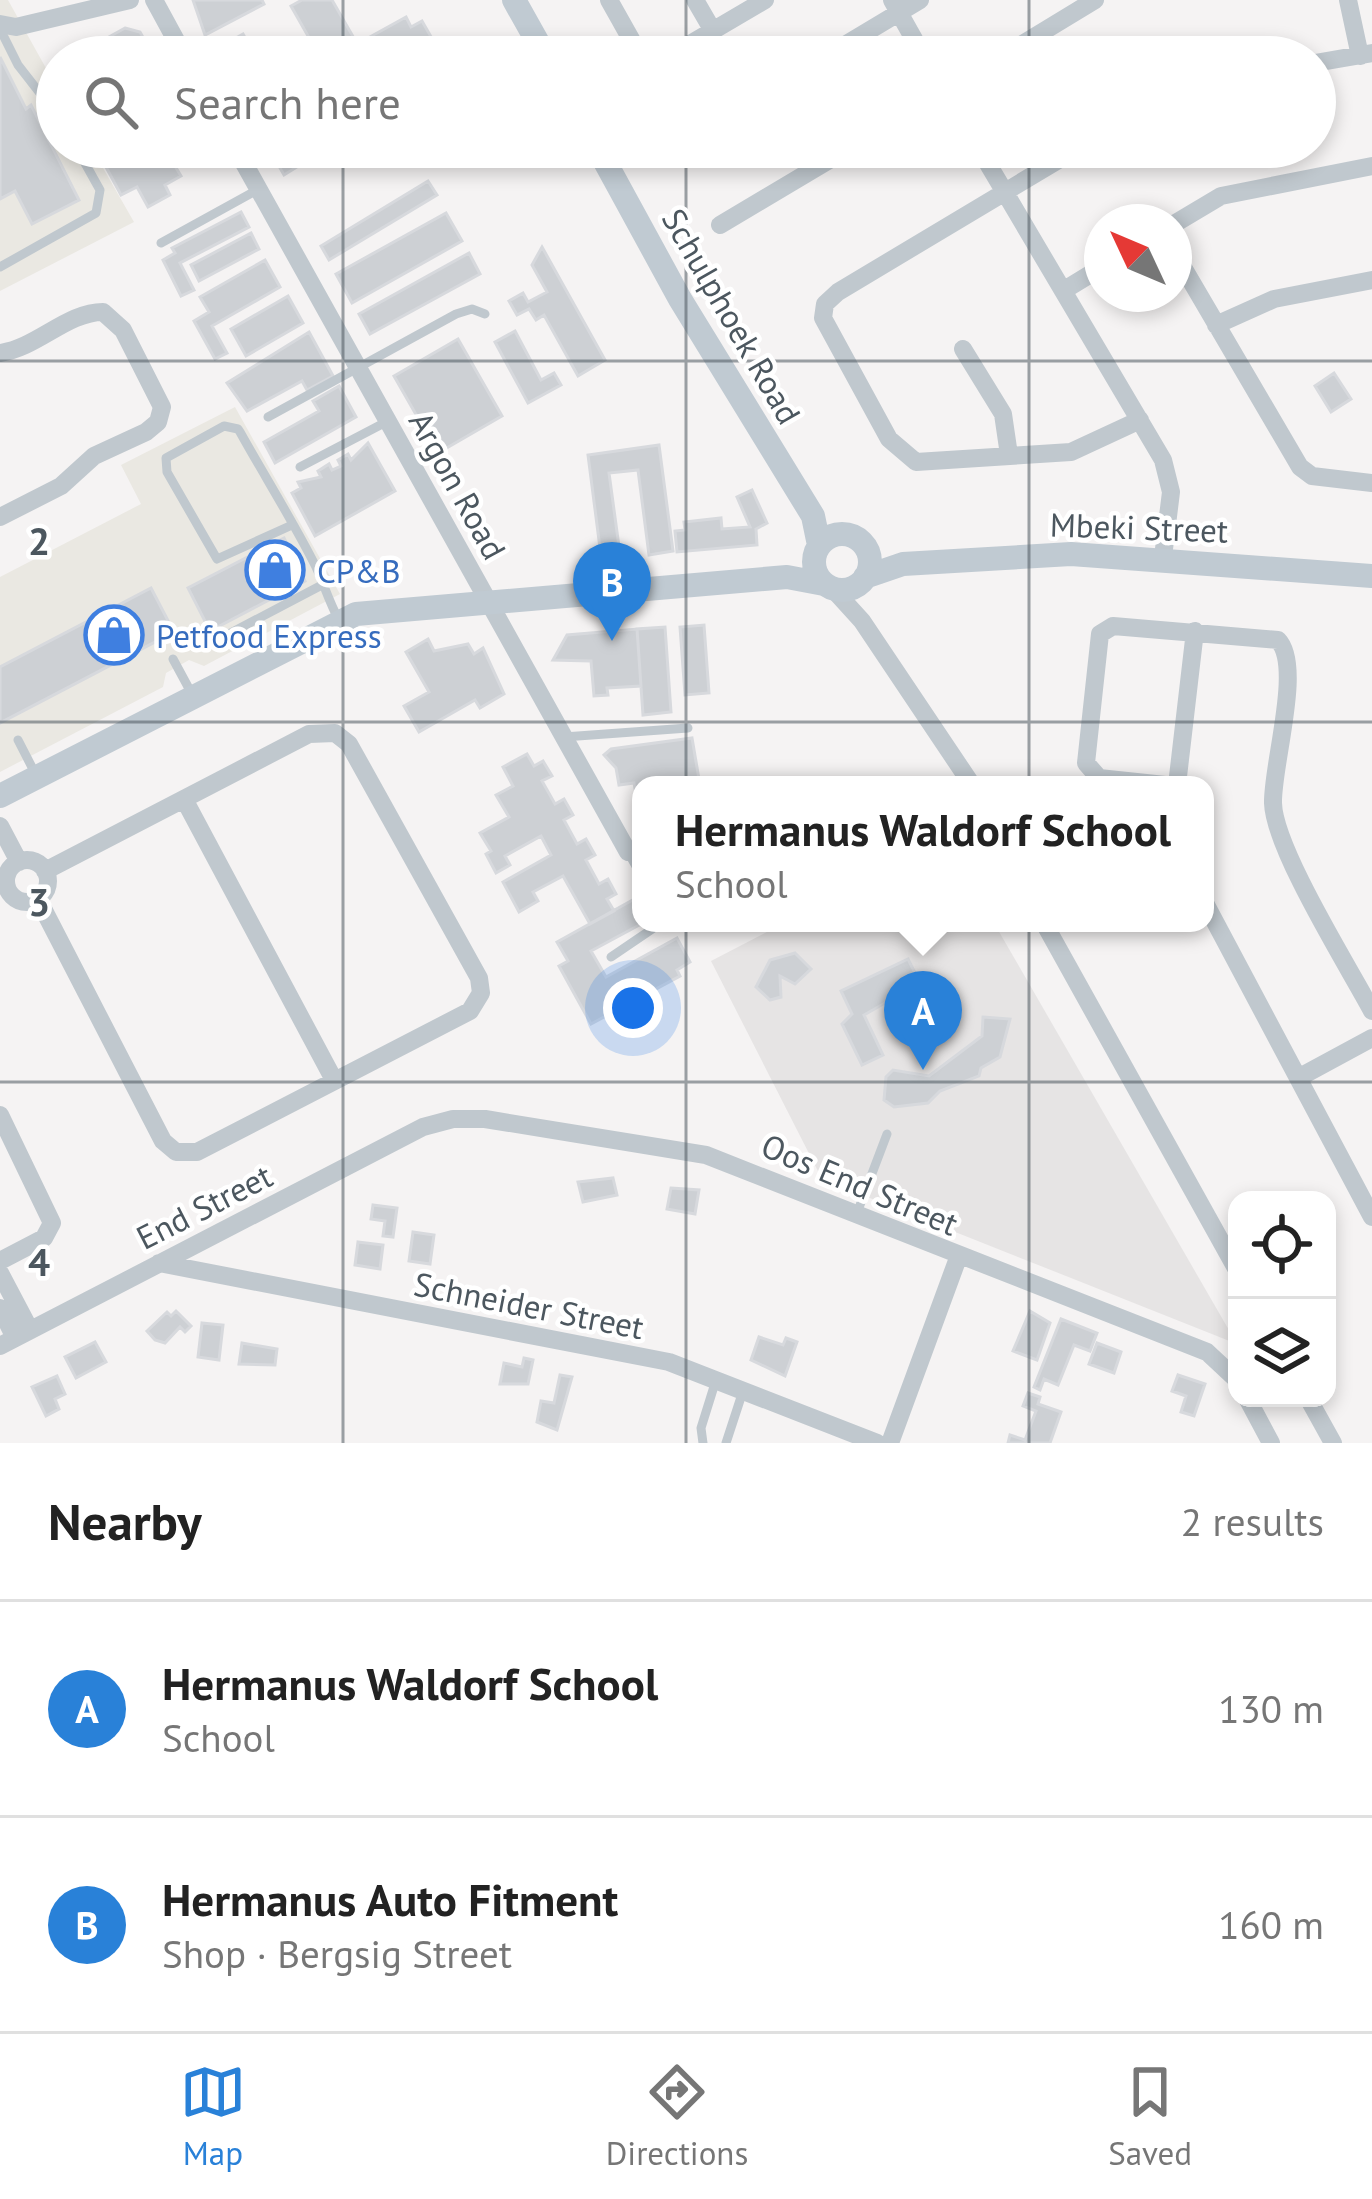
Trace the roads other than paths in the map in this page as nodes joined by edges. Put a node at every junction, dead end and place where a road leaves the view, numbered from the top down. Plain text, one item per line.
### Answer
1 (130, 0) edge
2 (154, 0) edge
3 (514, 0) edge
4 (609, 0) edge
5 (695, 0) edge
6 (765, 0) edge
7 (920, 0) edge
8 (1095, 0) edge
9 (1348, 0) edge
10 (896, 6) edge
11 (0, 27) edge
12 (713, 31) junction
13 (174, 36) edge
14 (534, 36) edge
15 (629, 36) edge
16 (704, 36) edge
17 (854, 36) edge
18 (912, 36) edge
19 (1036, 36) edge
20 (1366, 54) edge
21 (1336, 59) edge
22 (36, 89) edge
23 (1372, 166) edge
24 (88, 168) edge
25 (248, 168) edge
26 (608, 168) edge
27 (816, 168) edge
28 (992, 168) edge
29 (1045, 168) edge
30 (259, 189) junction
31 (1007, 191) junction
32 (1192, 213) edge
33 (720, 225) dead end
34 (161, 243) dead end
35 (0, 267) edge
36 (1084, 278) edge
37 (1372, 280) edge
38 (1192, 284) edge
39 (1066, 289) junction
40 (485, 314) dead end
41 (1216, 325) junction
42 (963, 349) dead end
43 (0, 353) edge
44 (359, 369) junction
45 (268, 417) dead end
46 (1139, 420) junction
47 (388, 421) junction
48 (1009, 455) junction
49 (300, 467) dead end
50 (1372, 483) edge
51 (0, 517) edge
52 (292, 525) junction
53 (824, 544) junction
54 (866, 548) junction
55 (1163, 557) junction
56 (902, 564) junction
57 (1372, 576) edge
58 (787, 577) junction
59 (863, 580) junction
60 (320, 586) junction
61 (828, 586) junction
62 (488, 602) junction
63 (339, 620) junction
64 (862, 621) junction
65 (1196, 632) junction
66 (225, 636) dead end
67 (173, 659) dead end
68 (193, 696) junction
69 (688, 728) dead end
70 (564, 737) junction
71 (18, 740) dead end
72 (966, 776) edge
73 (1097, 776) edge
74 (1179, 776) edge
75 (37, 777) junction
76 (0, 796) edge
77 (184, 799) junction
78 (2, 831) edge
79 (628, 852) joint
80 (632, 859) edge
81 (19, 862) junction
82 (45, 871) junction
83 (38, 899) junction
84 (1214, 920) edge
85 (648, 932) edge
86 (1049, 932) edge
87 (610, 957) dead end
88 (1372, 1011) edge
89 (1372, 1038) edge
90 (1298, 1078) junction
91 (334, 1080) junction
92 (0, 1115) edge
93 (437, 1122) joint
94 (887, 1134) dead end
95 (5, 1137) edge
96 (856, 1215) junction
97 (1372, 1217) edge
98 (1228, 1254) edge
99 (958, 1258) junction
100 (0, 1261) edge
101 (159, 1263) junction
102 (0, 1273) edge
103 (0, 1308) edge
104 (15, 1338) edge
105 (1228, 1372) edge
106 (716, 1380) junction
107 (743, 1391) junction
108 (1252, 1407) edge
109 (1313, 1407) edge
110 (703, 1443) edge
111 (725, 1443) edge
112 (877, 1443) edge
113 (890, 1443) edge
114 (1271, 1443) edge
115 (1334, 1443) edge

1 - 11 street
2 - 13 street
3 - 14 street
4 - 15 street
5 - 12 street
6 - 12 street
7 - 10 street
8 - 19 street
9 - 20 street
10 - 17 street
10 - 18 street
11 - 22 lane
12 - 16 street
20 - 21 street
23 - 32 street
24 - 35 lane
25 - 30 street, Argon Road
26 - 53 street, Schulphoek Road
27 - 33 street
28 - 31 street
29 - 31 street
30 - 34 lane
30 - 44 street, Argon Road
31 - 39 street
31 - 48 street
36 - 39 street
37 - 41 street
38 - 41 street
39 - 46 street
40 - 44 lane
41 - 50 street
42 - 48 street
43 - 51 street
44 - 45 lane
44 - 47 street, Argon Road
46 - 48 street
46 - 55 street
47 - 49 lane
47 - 62 street, Argon Road
52 - 52 lane
52 - 60 lane
53 - 54 street
53 - 58 street
53 - 61 street
54 - 56 street, Mbeki Street
54 - 59 street
55 - 56 street, Mbeki Street
55 - 57 street, Mbeki Street
56 - 59 street, Mbeki Street
58 - 61 street
58 - 62 street
59 - 61 street
59 - 64 street
60 - 63 lane
60 - 66 lane
61 - 64 street
62 - 63 street
62 - 70 street, Argon Road
63 - 68 street
64 - 72 street
65 - 73 street
65 - 74 street
65 - 88 street
67 - 68 lane
68 - 75 street
69 - 70 lane
70 - 79 street, Argon Road
71 - 75 lane
75 - 76 street
77 - 82 street
77 - 91 street
77 - 91 street
78 - 81 street
79 - 80 lane
81 - 82 street
81 - 83 street
82 - 83 street
83 - 91 street
84 - 90 street
85 - 87 lane
86 - 98 street
89 - 90 street
90 - 97 street
92 - 95 street
93 - 96 street, Oos End Street
93 - 101 street, End Street
94 - 96 lane
95 - 100 street
96 - 99 street, Oos End Street
99 - 105 street, Oos End Street
99 - 113 street
101 - 104 street, End Street
101 - 106 street, Schneider Street
102 - 104 street
103 - 104 street
106 - 107 street, Schneider Street
106 - 110 lane
107 - 111 lane
107 - 112 street, Schneider Street
108 - 114 street
109 - 115 street

